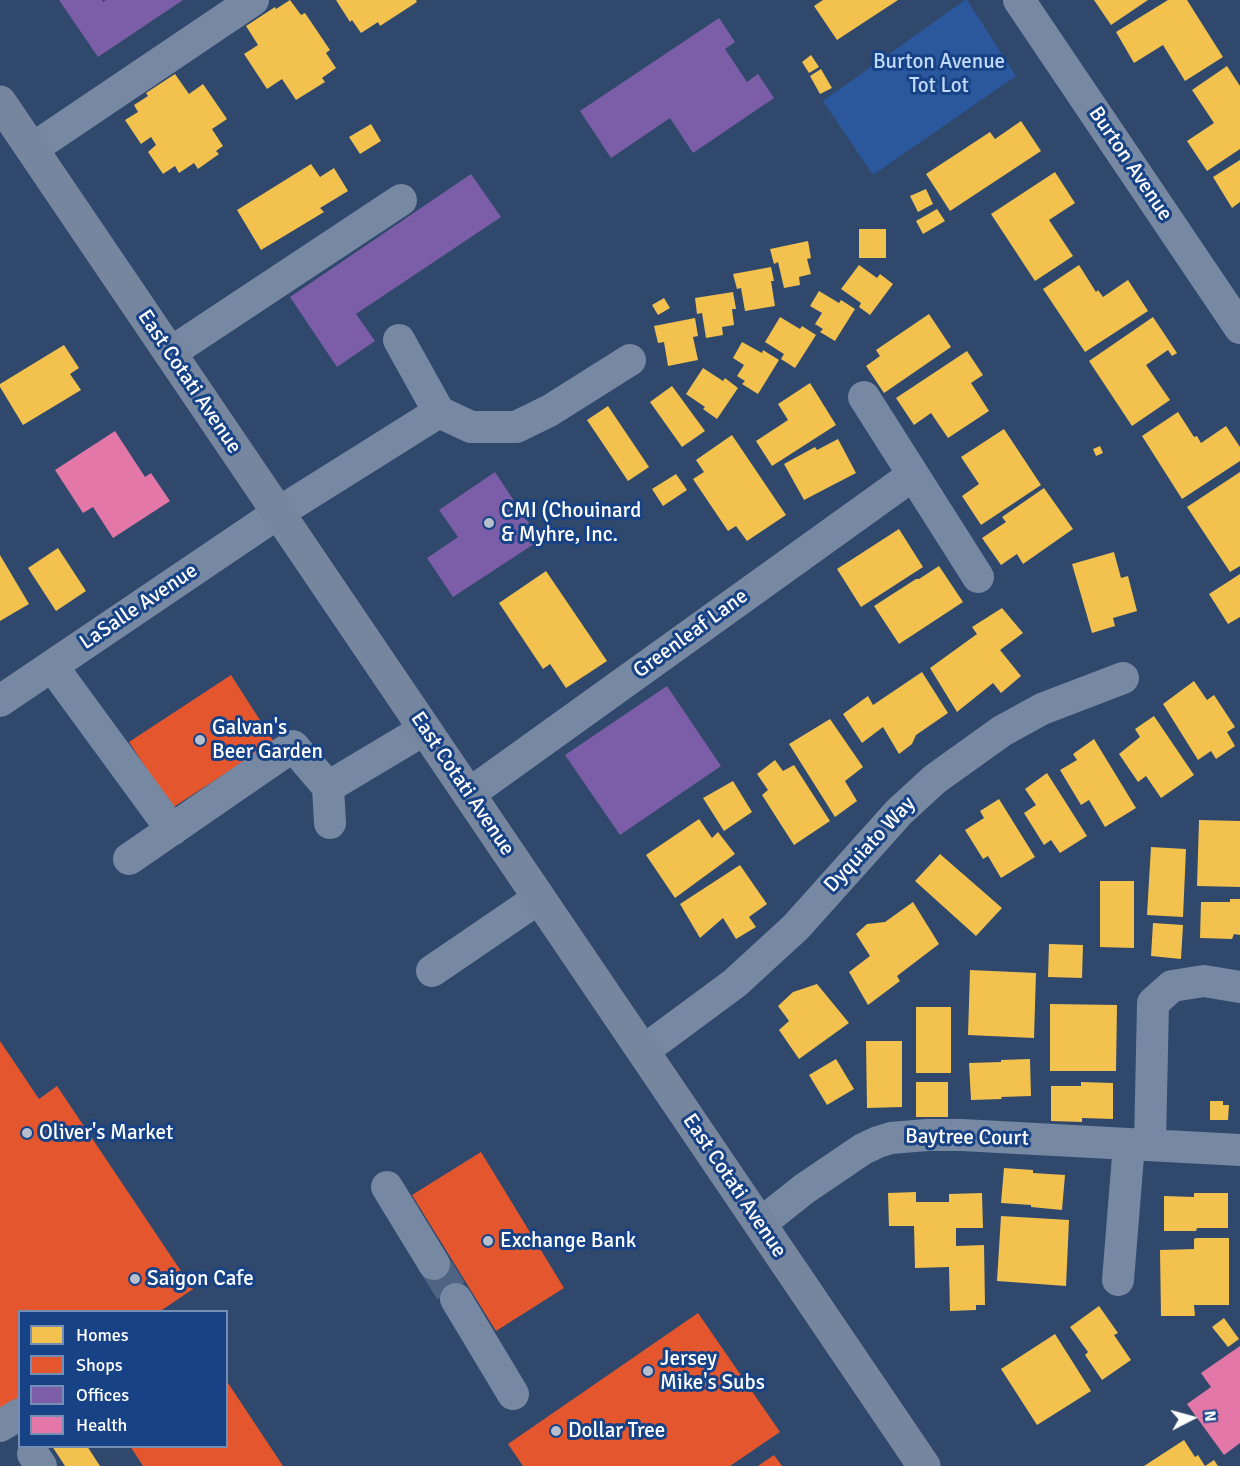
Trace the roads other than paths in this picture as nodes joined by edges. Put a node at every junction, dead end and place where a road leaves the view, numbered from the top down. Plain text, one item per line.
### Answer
1 (253, 0) edge
2 (1019, 0) edge
3 (0, 102) edge
4 (32, 149) junction
5 (401, 200) dead end
6 (1240, 328) edge
7 (399, 340) dead end
8 (170, 353) junction
9 (630, 360) dead end
10 (864, 397) dead end
11 (439, 412) junction
12 (914, 475) junction
13 (278, 513) junction
14 (978, 577) dead end
15 (52, 666) junction
16 (1123, 678) dead end
17 (0, 702) edge
18 (425, 729) junction
19 (328, 787) junction
20 (469, 794) junction
21 (330, 823) dead end
22 (172, 830) junction
23 (129, 859) dead end
24 (539, 898) junction
25 (432, 971) dead end
26 (1240, 987) edge
27 (643, 1051) junction
28 (1140, 1144) junction
29 (1240, 1150) edge
30 (387, 1187) dead end
31 (760, 1224) junction
32 (434, 1264) tunnel mouth
33 (1118, 1280) dead end
34 (456, 1299) tunnel mouth
35 (513, 1394) dead end
36 (18, 1415) edge
37 (0, 1426) edge
38 (919, 1464) edge

1 - 4 street
2 - 6 street, Burton Avenue
3 - 4 main road, East Cotati Avenue
4 - 8 main road, East Cotati Avenue
5 - 8 street
7 - 11 street
8 - 13 main road, East Cotati Avenue
9 - 11 street
10 - 12 street
11 - 13 street, LaSalle Avenue
12 - 14 street
12 - 20 street, Greenleaf Lane
13 - 15 street, LaSalle Avenue
13 - 18 main road, East Cotati Avenue
15 - 17 street, LaSalle Avenue
15 - 22 street
16 - 27 street, Dyquiato Way
18 - 19 street
18 - 20 main road, East Cotati Avenue
19 - 21 street
19 - 22 street
20 - 24 main road, East Cotati Avenue
22 - 23 street
24 - 25 street
24 - 27 main road, East Cotati Avenue
26 - 28 street
27 - 31 main road, East Cotati Avenue
28 - 29 street, Baytree Court
28 - 31 street, Baytree Court
28 - 33 street
30 - 32 street
31 - 38 main road, East Cotati Avenue
34 - 35 street
36 - 37 street

